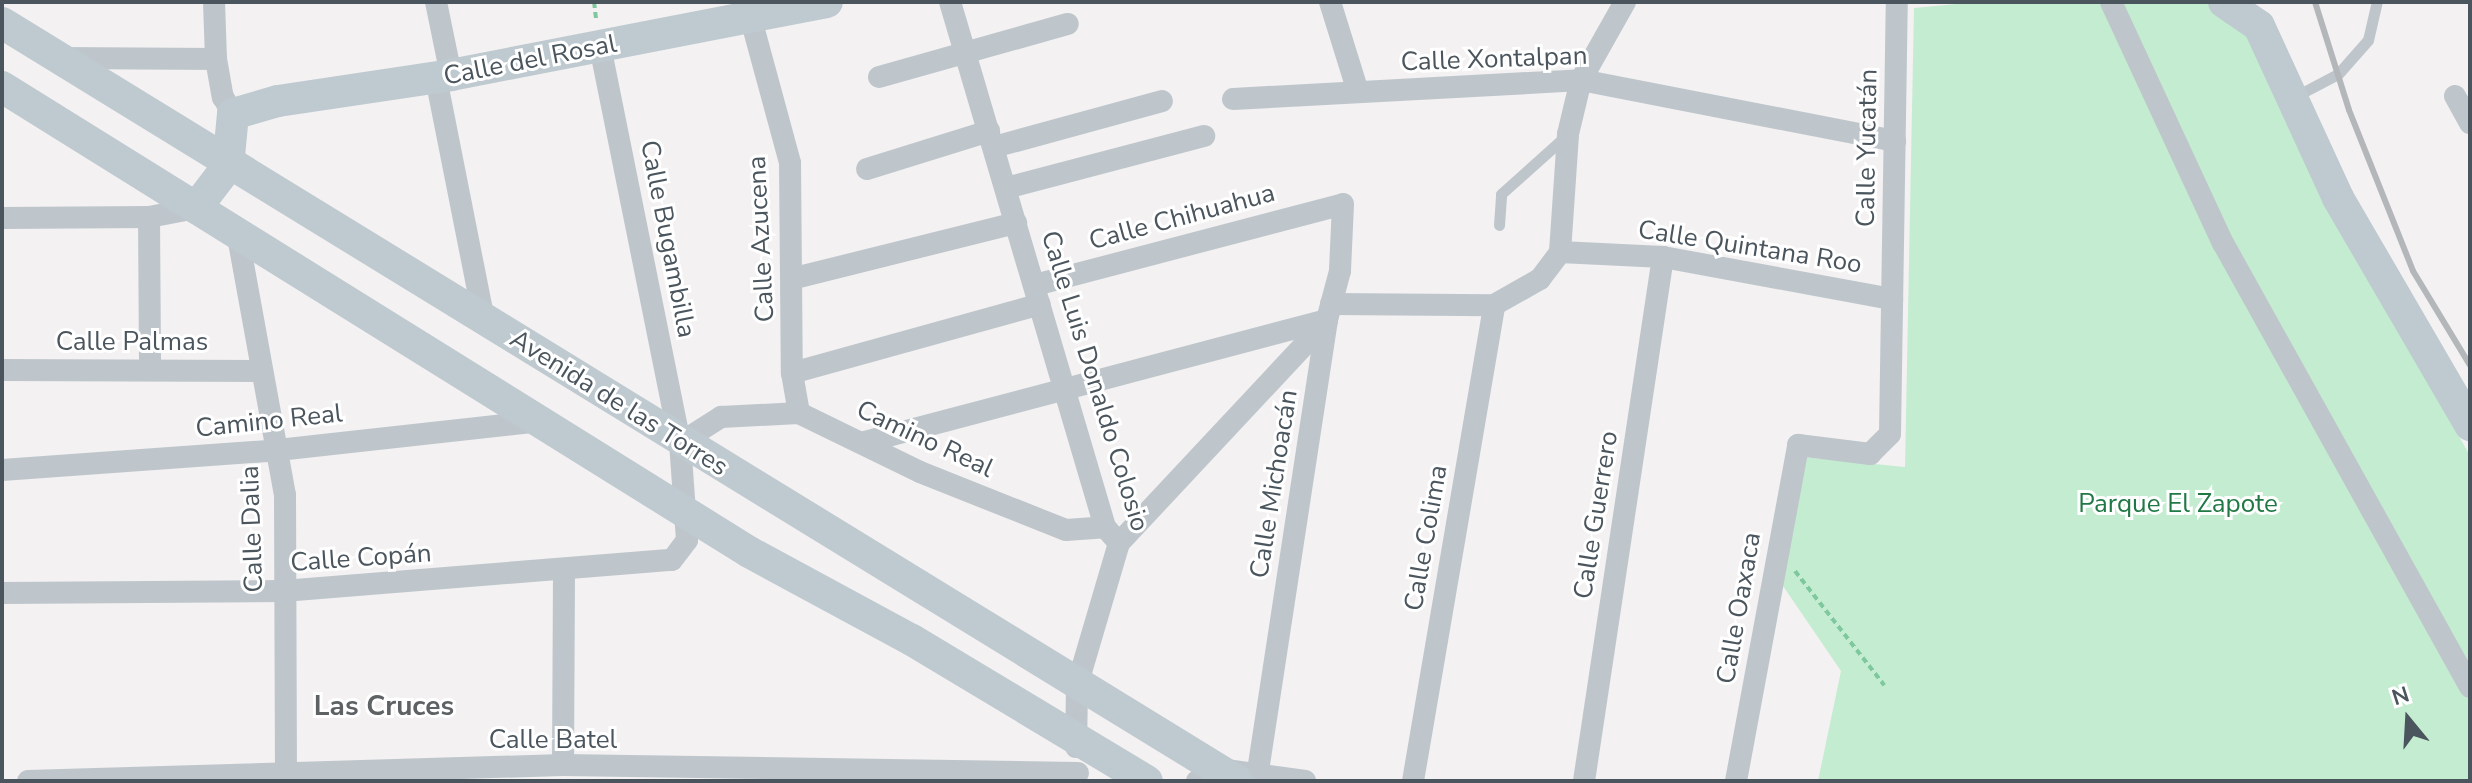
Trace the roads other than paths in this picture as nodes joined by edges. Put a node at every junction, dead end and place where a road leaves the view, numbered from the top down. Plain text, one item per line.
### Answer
1 (214, 2) edge
2 (436, 2) edge
3 (827, 2) edge
4 (950, 2) edge
5 (1330, 2) edge
6 (1625, 2) edge
7 (1897, 2) edge
8 (2111, 2) edge
9 (2224, 2) edge
10 (2377, 2) edge
11 (751, 19) junction
12 (2, 23) edge
13 (1068, 24) dead end
14 (600, 46) junction
15 (965, 50) junction
16 (61, 58) junction
17 (216, 59) junction
18 (443, 77) junction
19 (879, 77) dead end
20 (1581, 80) junction
21 (2, 87) edge
22 (1358, 92) junction
23 (2455, 96) dead end
24 (1233, 99) dead end
25 (2292, 99) junction
26 (1162, 101) dead end
27 (233, 114) junction
28 (2470, 123) edge
29 (1568, 134) junction
30 (1204, 136) dead end
31 (992, 139) junction
32 (1895, 141) junction
33 (228, 166) junction
34 (867, 169) dead end
35 (1006, 188) junction
36 (1343, 204) joint
37 (196, 208) junction
38 (149, 217) junction
39 (2, 218) edge
40 (1016, 223) junction
41 (1499, 225) dead end
42 (237, 231) junction
43 (1560, 252) junction
44 (1663, 257) junction
45 (795, 278) junction
46 (1037, 294) junction
47 (1892, 299) junction
48 (1494, 305) junction
49 (1329, 312) junction
50 (483, 316) junction
51 (2, 370) edge
52 (150, 370) junction
53 (262, 371) junction
54 (792, 373) junction
55 (1064, 392) junction
56 (799, 413) junction
57 (541, 421) junction
58 (2470, 425) edge
59 (865, 442) junction
60 (680, 443) junction
61 (1798, 445) joint
62 (278, 450) junction
63 (2, 470) edge
64 (688, 513) junction
65 (1112, 535) junction
66 (564, 572) junction
67 (283, 591) junction
68 (2, 593) edge
69 (1077, 686) junction
70 (2470, 687) edge
71 (1075, 736) junction
72 (563, 765) junction
73 (468, 775) edge
74 (1228, 776) edge
75 (1079, 777) edge
76 (286, 779) edge
77 (128, 780) edge
78 (28, 781) edge
79 (1147, 781) edge
80 (1305, 781) edge
81 (1413, 781) edge
82 (1584, 781) edge
83 (1736, 781) edge

1 - 17 street
2 - 18 street
3 - 11 street, Calle del Rosal
4 - 15 street, Calle Luis Donaldo Colosio
5 - 22 street
6 - 20 street
7 - 32 street, Calle Yucatán
8 - 70 street
9 - 25 street
10 - 25 lane
11 - 14 street, Calle del Rosal
11 - 45 street, Calle Azucena
12 - 16 street, Avenida de las Torres
13 - 15 street
14 - 18 street, Calle del Rosal
14 - 60 street, Calle Bugambilla
15 - 19 street
15 - 31 street, Calle Luis Donaldo Colosio
16 - 17 street
16 - 33 street, Avenida de las Torres
17 - 27 street
18 - 27 street, Calle del Rosal
18 - 50 street
20 - 22 street, Calle Xontalpan
20 - 29 street
20 - 32 street, Calle Xontalpan
21 - 37 street
22 - 24 street, Calle Xontalpan
23 - 28 street
25 - 58 street
26 - 31 street
27 - 33 street
29 - 41 lane
29 - 43 street
30 - 35 street
31 - 34 street
31 - 35 street, Calle Luis Donaldo Colosio
32 - 47 street, Calle Yucatán
33 - 37 street
33 - 50 street, Avenida de las Torres
35 - 40 street, Calle Luis Donaldo Colosio
36 - 46 street, Calle Chihuahua
36 - 49 street, Calle Michoacán
37 - 38 street
37 - 42 street
38 - 39 street
38 - 52 street
40 - 45 street
40 - 46 street, Calle Luis Donaldo Colosio
42 - 53 street, Calle Dalia
42 - 57 street
43 - 44 street, Calle Quintana Roo
43 - 48 street
44 - 47 street, Calle Quintana Roo
44 - 82 street, Calle Guerrero
45 - 54 street, Calle Azucena
46 - 54 street, Calle Chihuahua
46 - 55 street, Calle Luis Donaldo Colosio
47 - 61 street, Calle Yucatán
48 - 49 street
48 - 81 street, Calle Colima
49 - 55 street
49 - 65 street
49 - 74 street, Calle Michoacán
50 - 60 street, Avenida de las Torres
51 - 52 street, Calle Palmas
52 - 53 street, Calle Palmas
53 - 62 street, Calle Dalia
54 - 56 street, Calle Azucena
55 - 59 street
55 - 65 street, Calle Luis Donaldo Colosio
56 - 59 street, Camino Real
56 - 60 street, Camino Real
57 - 62 street, Camino Real
57 - 64 street
59 - 65 street, Camino Real
60 - 64 street, Calle Bugambilla
60 - 69 street, Avenida de las Torres
61 - 83 street, Calle Oaxaca
62 - 63 street, Camino Real
62 - 67 street, Calle Dalia
64 - 66 street, Calle Copán
64 - 71 street
65 - 69 street, Calle Luis Donaldo Colosio
66 - 67 street, Calle Copán
66 - 72 street
67 - 68 street, Calle Copán
67 - 76 street, Calle Dalia
69 - 71 street, Calle Luis Donaldo Colosio
69 - 74 street, Avenida de las Torres
71 - 75 street, Calle Luis Donaldo Colosio
71 - 79 street
72 - 73 street, Calle Batel
72 - 75 street, Calle Batel
73 - 76 street, Calle Batel
74 - 80 street
76 - 77 street, Calle Batel
77 - 78 street, Calle Batel

